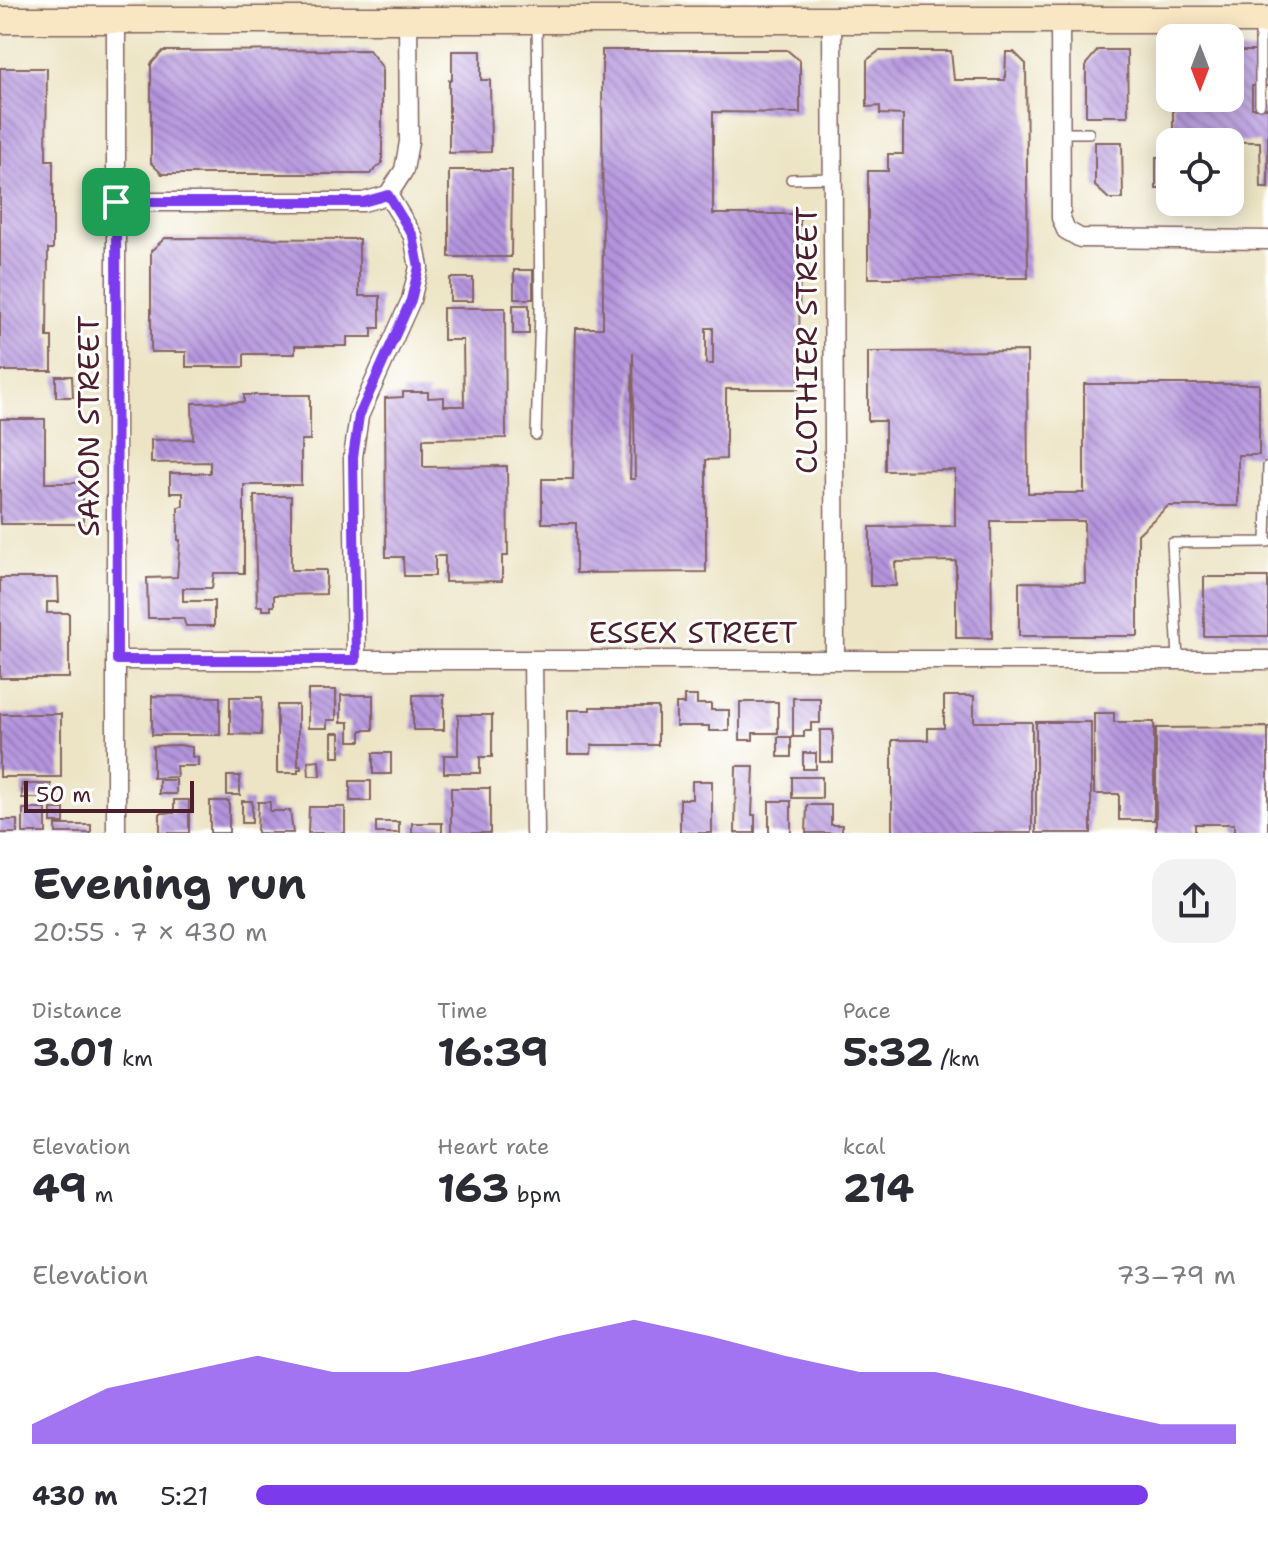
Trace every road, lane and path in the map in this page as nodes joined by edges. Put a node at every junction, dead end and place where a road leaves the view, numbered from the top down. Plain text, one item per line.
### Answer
1 (300, 10) edge
2 (0, 20) edge
3 (116, 20) junction
4 (408, 20) junction
5 (537, 20) junction
6 (832, 20) junction
7 (1060, 20) junction
8 (1264, 20) edge
9 (1260, 104) dead end
10 (1059, 133) junction
11 (1089, 133) dead end
12 (833, 178) junction
13 (791, 179) dead end
14 (388, 195) junction
15 (116, 202) junction
16 (1268, 240) edge
17 (536, 435) dead end
18 (1268, 466) edge
19 (1267, 542) edge
20 (117, 660) junction
21 (356, 660) junction
22 (533, 660) junction
23 (835, 660) junction
24 (1178, 660) junction
25 (1268, 660) edge
26 (116, 833) edge
27 (535, 833) edge

1 - 3 street
1 - 4 street
2 - 3 street
3 - 15 street, SAXON STREET
4 - 5 street
4 - 14 street
5 - 6 street
5 - 17 lane
6 - 7 street
6 - 12 street, CLOTHIER STREET
7 - 8 street
7 - 10 street
8 - 9 lane
10 - 11 lane
10 - 16 street
12 - 13 lane
12 - 23 street, CLOTHIER STREET
14 - 15 street
14 - 21 street
15 - 20 street, SAXON STREET
18 - 19 lane
19 - 24 lane
20 - 21 street, ESSEX STREET
20 - 26 street, SAXON STREET
21 - 22 street, ESSEX STREET
22 - 23 street, ESSEX STREET
22 - 27 street
23 - 24 street, ESSEX STREET
24 - 25 street, ESSEX STREET

